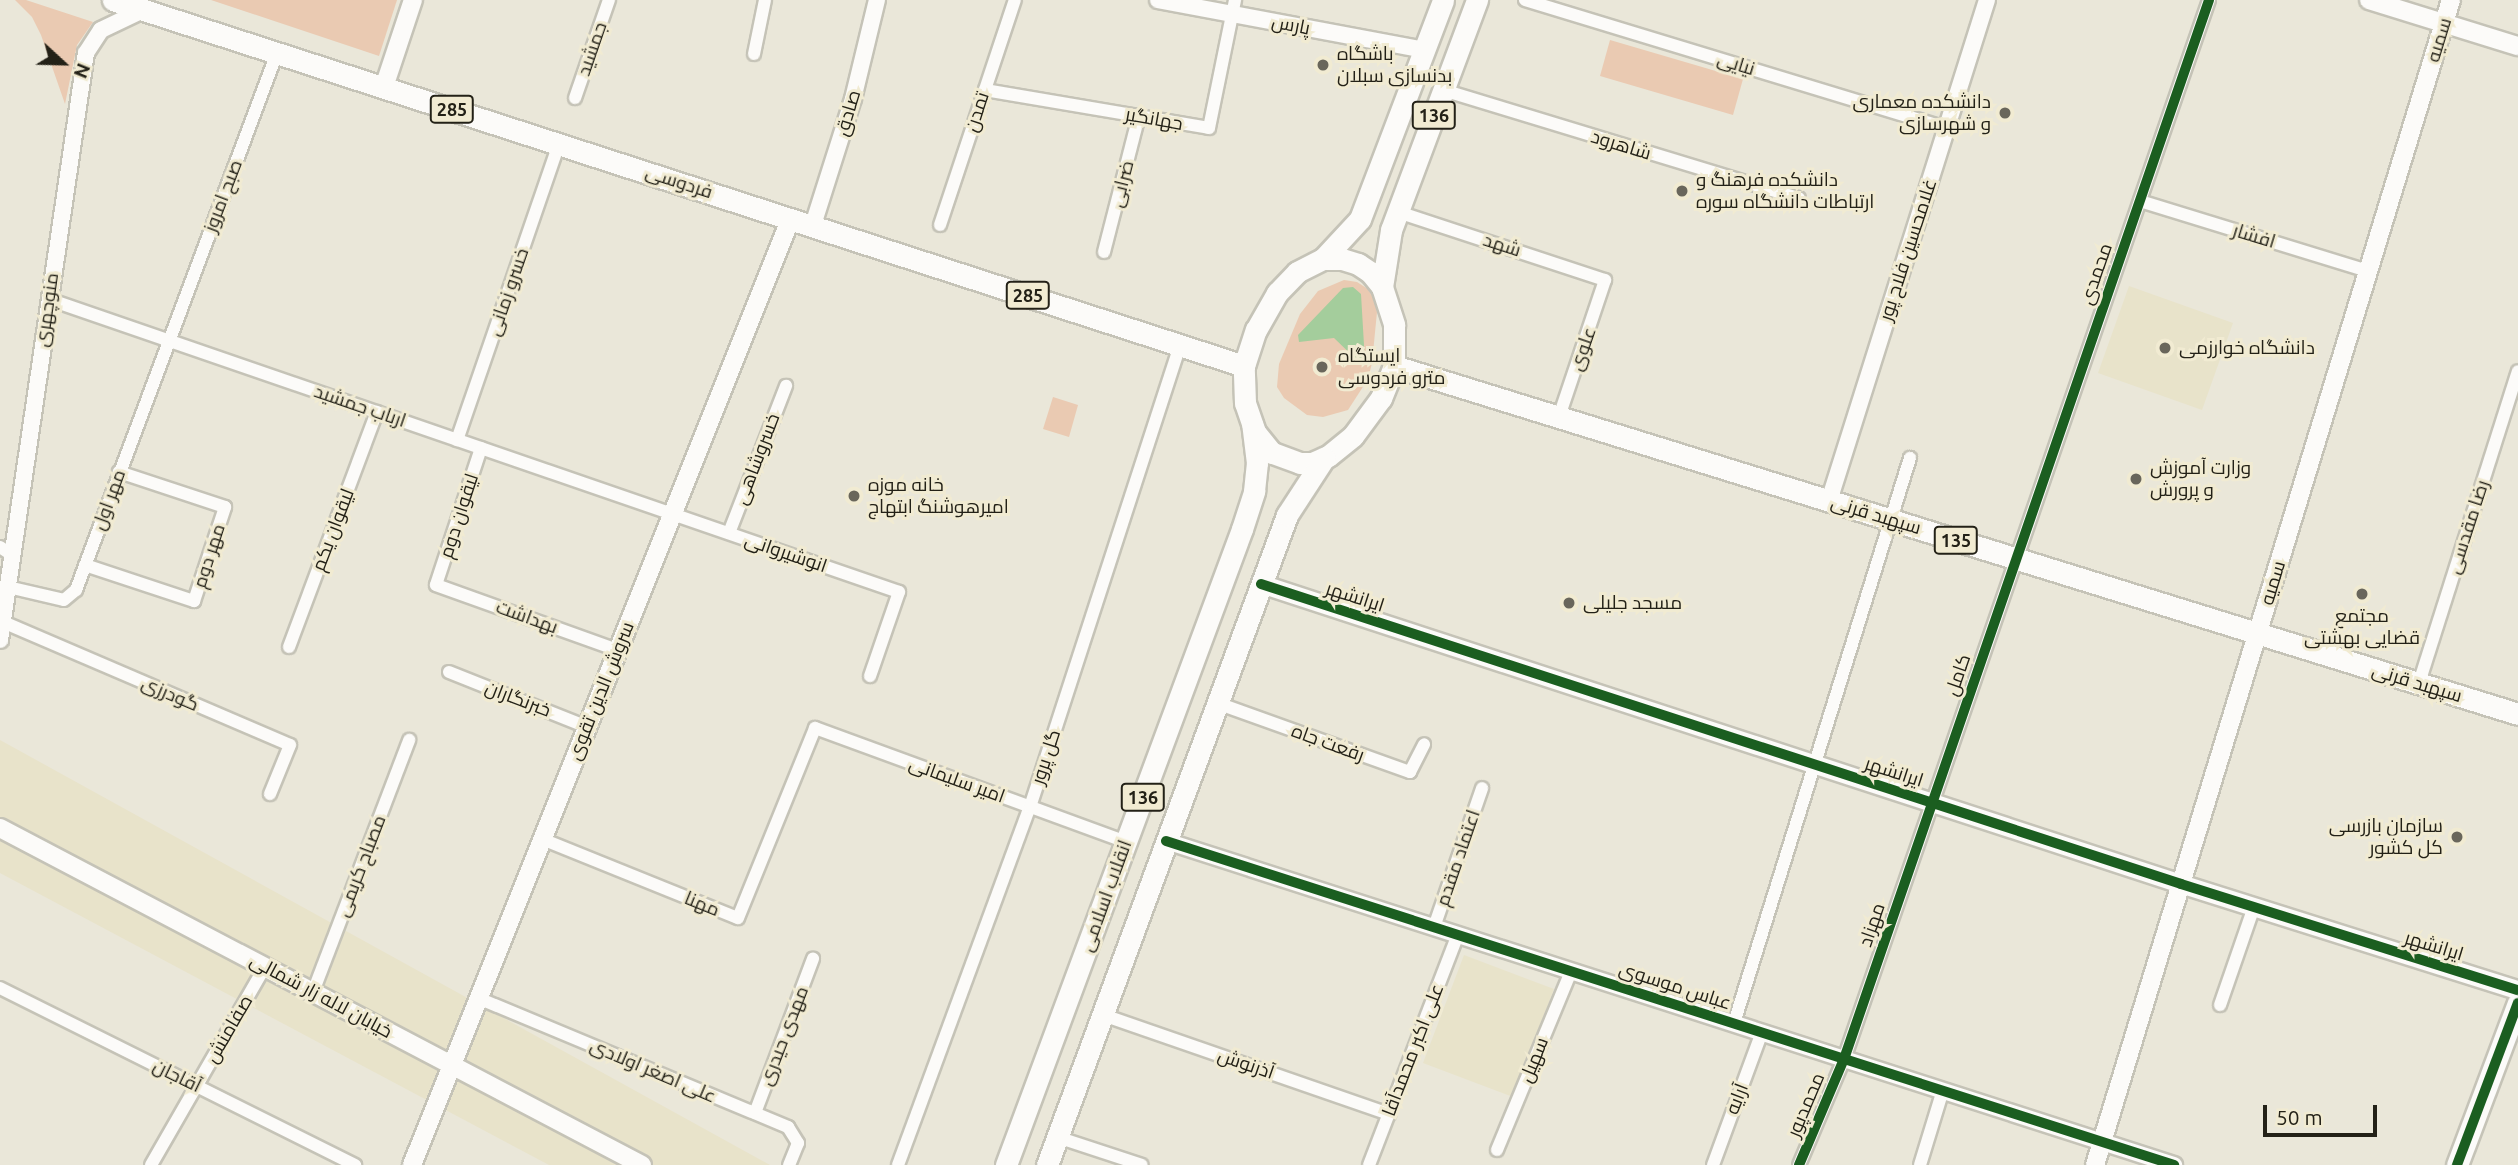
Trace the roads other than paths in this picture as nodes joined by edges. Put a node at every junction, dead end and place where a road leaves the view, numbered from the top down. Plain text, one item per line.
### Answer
1 (113, 0) edge
2 (413, 0) edge
3 (609, 0) edge
4 (765, 0) edge
5 (877, 0) edge
6 (1015, 0) edge
7 (1158, 0) edge
8 (1443, 0) edge
9 (1478, 0) edge
10 (1525, 0) edge
11 (1987, 0) edge
12 (2209, 0) edge
13 (2370, 0) edge
14 (2451, 0) edge
15 (1233, 7) edge
16 (143, 10) junction
17 (2444, 23) junction
18 (2518, 46) edge
19 (1424, 50) junction
20 (277, 53) junction
21 (754, 54) dead end
22 (384, 87) junction
23 (985, 90) junction
24 (1443, 90) junction
25 (575, 98) dead end
26 (1139, 116) junction
27 (1947, 128) junction
28 (559, 144) junction
29 (1799, 198) dead end
30 (2140, 201) junction
31 (1398, 212) junction
32 (791, 218) junction
33 (813, 225) junction
34 (940, 225) dead end
35 (1104, 252) dead end
36 (1323, 259) junction
37 (2368, 271) junction
38 (1605, 280) joint
39 (1382, 287) junction
40 (48, 299) junction
41 (169, 340) junction
42 (1180, 345) junction
43 (1244, 366) junction
44 (1394, 366) junction
45 (2518, 370) edge
46 (786, 386) dead end
47 (2512, 408) edge
48 (377, 412) junction
49 (1559, 417) junction
50 (1252, 425) junction
51 (457, 440) junction
52 (481, 448) junction
53 (1324, 458) junction
54 (1910, 458) dead end
55 (119, 472) junction
56 (1829, 501) junction
57 (672, 514) junction
58 (1892, 520) junction
59 (729, 533) junction
60 (6, 551) edge
61 (2016, 559) junction
62 (85, 565) junction
63 (436, 584) joint
64 (1261, 584) junction
65 (8, 587) junction
66 (3, 622) junction
67 (2258, 634) junction
68 (0, 640) edge
69 (289, 647) dead end
70 (618, 650) junction
71 (449, 672) dead end
72 (870, 676) dead end
73 (2418, 684) junction
74 (1217, 703) junction
75 (2518, 714) edge
76 (587, 727) junction
77 (409, 740) dead end
78 (1424, 744) dead end
79 (805, 755) joint
80 (1815, 765) junction
81 (1482, 788) dead end
82 (270, 794) dead end
83 (1932, 803) junction
84 (1030, 807) junction
85 (0, 828) edge
86 (542, 839) junction
87 (1166, 841) junction
88 (1126, 842) junction
89 (2181, 884) junction
90 (2254, 907) junction
91 (1434, 927) junction
92 (1458, 934) junction
93 (813, 959) dead end
94 (265, 967) junction
95 (1571, 971) junction
96 (0, 988) edge
97 (2518, 990) edge
98 (313, 992) junction
99 (478, 998) junction
100 (2518, 1003) edge
101 (2220, 1005) dead end
102 (1102, 1015) junction
103 (1734, 1023) junction
104 (1762, 1032) junction
105 (1844, 1059) junction
106 (452, 1065) junction
107 (196, 1086) junction
108 (1942, 1090) junction
109 (755, 1113) junction
110 (1389, 1114) junction
111 (1057, 1137) junction
112 (2102, 1142) junction
113 (1497, 1150) dead end
114 (151, 1165) edge
115 (355, 1165) edge
116 (412, 1165) edge
117 (642, 1165) edge
118 (789, 1165) edge
119 (898, 1165) edge
120 (1006, 1165) edge
121 (1046, 1165) edge
122 (1142, 1165) edge
123 (1369, 1165) edge
124 (1713, 1165) edge
125 (1799, 1165) edge
126 (1920, 1165) edge
127 (2095, 1165) edge
128 (2174, 1165) edge
129 (2457, 1165) edge

1 - 16 main road, فردوسی / 285
2 - 22 main road
3 - 25 street, جمشید
4 - 21 street
5 - 33 street, صادق
6 - 23 street, تمدن
7 - 15 street, پارس
8 - 19 main road, 136
9 - 24 main road, 136
10 - 27 street, نیایی
11 - 27 street, غلامحسین فلاح‌ پور
12 - 30 street, محمدی
13 - 17 main road
14 - 17 main road, سمیه
15 - 19 street, پارس
15 - 26 street, جهانگیر
16 - 20 main road, فردوسی / 285
16 - 40 street, منوچهری
17 - 18 main road
17 - 37 main road, سمیه
19 - 36 main road, 136
20 - 22 main road, فردوسی / 285
20 - 41 street, صبح امروز
22 - 28 main road, فردوسی / 285
23 - 26 street, جهانگیر
23 - 34 street, تمدن
24 - 29 street, شاهرود
24 - 31 main road, 136
26 - 35 street, ضرابی
27 - 56 street, غلامحسین فلاح‌ پور
28 - 32 main road, فردوسی / 285
28 - 51 street, خسرو زمانی
30 - 37 street, افشار
30 - 61 street, محمدی
31 - 38 street, شهد
31 - 39 main road, 136
32 - 33 main road, فردوسی
32 - 57 main road, سروش الدین تقوی
33 - 42 main road, فردوسی / 285
36 - 39 main road
36 - 43 main road
37 - 67 main road, سمیه
38 - 49 street, علوی
39 - 44 main road
40 - 41 street, ارباب جمشید
40 - 60 street, منوچهری
41 - 48 street, ارباب جمشید
41 - 55 street, مهر اول
42 - 43 main road, فردوسی / 285
42 - 84 street, گل پرور
43 - 50 main road
44 - 49 main road, سپهبد قرنی / 135
44 - 53 main road
45 - 47 street, رضا مقدسی
46 - 59 street, خسروشاهی
47 - 73 street, رضا مقدسی
48 - 51 street, ارباب جمشید
48 - 69 street, لیقوان یکم
49 - 56 main road, سپهبد قرنی / 135
50 - 53 main road
50 - 88 main road, انقلاب اسلامی / 136
51 - 52 street, ارباب جمشید
52 - 57 street, ارباب جمشید
52 - 63 street, لیقوان دوم
53 - 64 main road, انقلاب اسلامی / 136
54 - 58 street
55 - 62 street, مهر اول
55 - 62 street, مهر دوم
56 - 58 main road, سپهبد قرنی / 135
57 - 59 street, انوشیروانی
57 - 70 main road, سروش الدین تقوی
58 - 61 main road, سپهبد قرنی / 135
58 - 80 street
59 - 72 street, انوشیروانی
60 - 65 street, منوچهری
61 - 67 main road, سپهبد قرنی / 135
61 - 83 street, کامل
62 - 65 street, مهر اول
63 - 70 street, بهداشت
64 - 74 main road, انقلاب اسلامی / 136
64 - 80 main road, ایرانشهر
65 - 66 street, منوچهری
66 - 68 street, منوچهری
66 - 82 street, گودرزی
67 - 73 main road, سپهبد قرنی / 135
67 - 89 main road, سمیه
70 - 76 main road, سروش الدین تقوی
71 - 76 street, خبرنگاران
73 - 75 main road, سپهبد قرنی / 135
74 - 78 street, رفعت جاه
74 - 87 main road, انقلاب اسلامی / 136
76 - 86 main road, سروش الدین تقوی
77 - 98 street, مصباح کریمی
79 - 84 street, امیر سلیمانی
79 - 86 street, مهنا
80 - 83 main road, ایرانشهر
80 - 103 street
81 - 91 street, اعتماد مقدم
83 - 89 main road, ایرانشهر
83 - 105 street, مهزاد
84 - 88 street, امیر سلیمانی
84 - 119 street, گل پرور
85 - 94 main road, خیابان لاله زار شمالی
86 - 99 main road, سروش الدین تقوی
87 - 91 street, عباس موسوی
87 - 102 main road, انقلاب اسلامی / 136
88 - 120 main road, انقلاب اسلامی / 136
89 - 90 main road, ایرانشهر
89 - 112 main road, سمیه
90 - 97 main road, ایرانشهر
90 - 101 street
91 - 92 street, عباس موسوی
92 - 95 street, عباس موسوی
92 - 110 street, علی اکبر محمدآقا
93 - 109 street, مهدی حیدری
94 - 98 main road, خیابان لاله زار شمالی
94 - 107 street, صفامنش
95 - 103 street, عباس موسوی
95 - 113 street, سهیل
96 - 107 street, آقاجان
98 - 106 main road, خیابان لاله زار شمالی
99 - 106 main road, سروش الدین تقوی
99 - 109 street, علی اصغر اولادی
100 - 129 main road
102 - 110 street, آذرنوش
102 - 111 main road, انقلاب اسلامی / 136
103 - 104 street, عباس موسوی
104 - 105 street, عباس موسوی
104 - 124 street, آرایه
105 - 108 street, عباس موسوی
105 - 125 street, محمدپور
106 - 116 main road, سروش الدین تقوی
106 - 117 main road, خیابان لاله زار شمالی
107 - 114 street, صفامنش
107 - 115 street, آقاجان
108 - 112 street, عباس موسوی
108 - 126 street
109 - 118 street, علی اصغر اولادی
110 - 123 street, علی اکبر محمدآقا
111 - 121 main road, انقلاب اسلامی / 136
111 - 122 street
112 - 127 main road, سمیه
112 - 128 street, عباس موسوی

